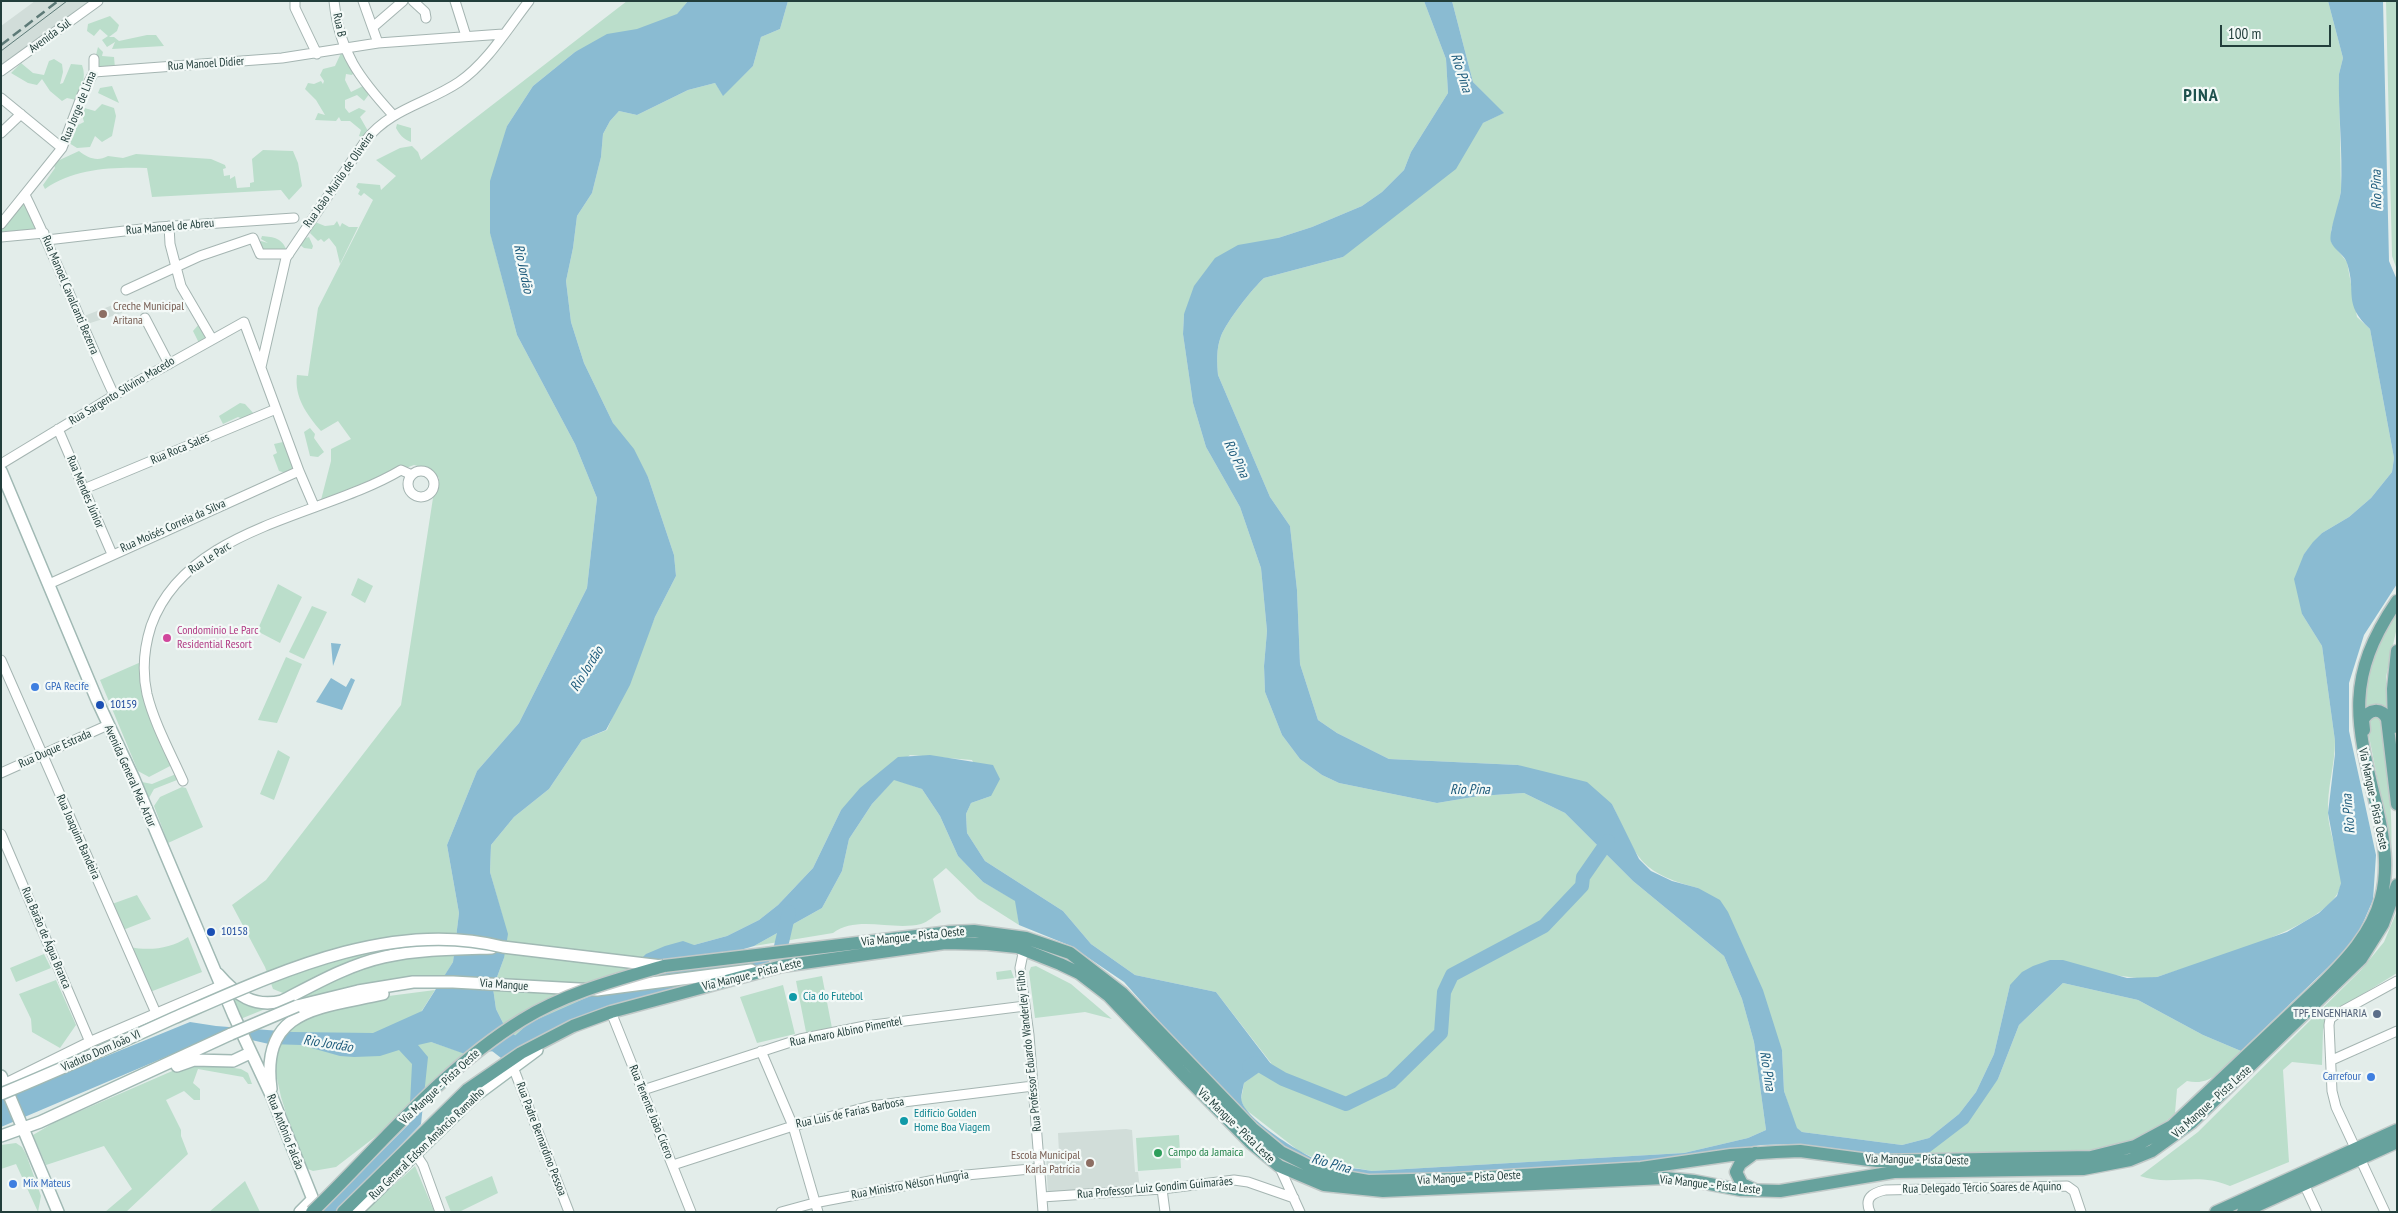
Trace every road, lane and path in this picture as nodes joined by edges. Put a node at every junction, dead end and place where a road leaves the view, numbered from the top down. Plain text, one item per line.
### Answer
1 (98, 1) edge
2 (295, 1) edge
3 (334, 1) edge
4 (363, 1) edge
5 (403, 1) edge
6 (413, 1) edge
7 (455, 1) edge
8 (528, 1) edge
9 (426, 18) dead end
10 (373, 27) junction
11 (503, 34) junction
12 (466, 36) junction
13 (378, 43) junction
14 (344, 50) junction
15 (317, 54) junction
16 (94, 59) dead end
17 (1, 71) edge
18 (94, 72) junction
19 (1, 98) edge
20 (21, 114) junction
21 (393, 115) junction
22 (1, 133) edge
23 (62, 148) junction
24 (25, 195) junction
25 (294, 218) dead end
26 (1, 224) edge
27 (169, 226) junction
28 (45, 236) junction
29 (1, 237) edge
30 (288, 254) junction
31 (175, 268) junction
32 (126, 290) dead end
33 (145, 318) dead end
34 (212, 339) junction
35 (169, 364) junction
36 (261, 367) junction
37 (114, 395) junction
38 (276, 409) junction
39 (58, 429) junction
40 (1, 464) edge
41 (1, 471) edge
42 (299, 471) junction
43 (412, 475) junction
44 (388, 478) junction
45 (408, 484) junction
46 (84, 489) junction
47 (314, 506) junction
48 (112, 554) junction
49 (49, 584) junction
50 (2397, 601) edge
51 (2397, 650) edge
52 (1, 660) edge
53 (108, 725) junction
54 (2397, 744) edge
55 (42, 755) junction
56 (1, 773) edge
57 (2370, 779) junction
58 (183, 781) dead end
59 (2397, 804) edge
60 (1, 834) edge
61 (2397, 885) edge
62 (503, 947) junction
63 (1024, 949) junction
64 (664, 966) junction
65 (782, 966) junction
66 (214, 969) junction
67 (2397, 981) edge
68 (453, 982) junction
69 (220, 986) junction
70 (1025, 1006) junction
71 (611, 1012) junction
72 (156, 1013) junction
73 (573, 1026) junction
74 (2397, 1031) edge
75 (90, 1042) junction
76 (248, 1049) junction
77 (761, 1051) junction
78 (2332, 1060) junction
79 (513, 1066) junction
80 (1033, 1086) junction
81 (3, 1089) edge
82 (643, 1090) junction
83 (272, 1097) junction
84 (60, 1113) junction
85 (793, 1126) junction
86 (19, 1127) junction
87 (2397, 1130) edge
88 (1, 1136) edge
89 (2397, 1142) edge
90 (415, 1153) junction
91 (1755, 1153) junction
92 (2357, 1154) junction
93 (673, 1165) junction
94 (1279, 1166) junction
95 (1041, 1168) junction
96 (2304, 1184) junction
97 (1162, 1189) junction
98 (1756, 1191) junction
99 (1292, 1195) junction
100 (1042, 1197) junction
101 (315, 1207) edge
102 (816, 1207) edge
103 (55, 1210) edge
104 (300, 1212) edge
105 (343, 1212) edge
106 (356, 1212) edge
107 (440, 1212) edge
108 (568, 1212) edge
109 (691, 1212) edge
110 (781, 1212) edge
111 (1043, 1212) edge
112 (1165, 1212) edge
113 (1300, 1212) edge
114 (1870, 1212) edge
115 (2082, 1212) edge
116 (2216, 1212) edge
117 (2243, 1212) edge
118 (2317, 1212) edge
119 (2385, 1212) edge

1 - 17 street, Avenida Sul
2 - 15 street
3 - 14 street, Rua B
4 - 10 street
5 - 10 street
6 - 9 street
7 - 12 street
8 - 11 street, Rua João Murilo de Oliveira
10 - 13 street
11 - 12 street, Rua Manoel Didier
11 - 21 street, Rua João Murilo de Oliveira
12 - 13 street, Rua Manoel Didier
13 - 14 street, Rua Manoel Didier
14 - 15 street, Rua Manoel Didier
14 - 21 street
15 - 18 street, Rua Manoel Didier
16 - 18 street, Rua Jorge de Lima
18 - 23 street, Rua Jorge de Lima
19 - 20 street
20 - 22 street
20 - 23 street
21 - 30 street, Rua João Murilo de Oliveira
23 - 24 street, Rua Jorge de Lima
24 - 26 street, Rua Jorge de Lima
24 - 28 street, Rua Manoel Cavalcanti Bezerra
25 - 27 street, Rua Manoel de Abreu
27 - 28 street, Rua Manoel de Abreu
27 - 31 street
28 - 29 street, Rua Manoel de Abreu
28 - 37 street, Rua Manoel Cavalcanti Bezerra
30 - 31 street
30 - 36 street, Rua João Murilo de Oliveira
31 - 32 street
31 - 34 street
33 - 35 street
34 - 35 street, Rua Sargento Silvino Macedo
34 - 36 street, Rua Sargento Silvino Macedo
35 - 37 street, Rua Sargento Silvino Macedo
36 - 38 street
37 - 39 street, Rua Sargento Silvino Macedo
38 - 42 street
38 - 46 street, Rua Roca Sales
39 - 40 street, Rua Sargento Silvino Macedo
39 - 46 street, Rua Mendes Júnior
41 - 49 main road, Avenida General Mac Artur
42 - 47 street
42 - 48 street, Rua Moisés Correia da Silva
43 - 44 street, Rua Le Parc
43 - 45 street
43 - 45 street, Rua Le Parc
44 - 45 street, Rua Le Parc
44 - 47 street, Rua Le Parc
46 - 48 street, Rua Mendes Júnior
47 - 58 street, Rua Le Parc
48 - 49 street, Rua Moisés Correia da Silva
49 - 53 main road, Avenida General Mac Artur
50 - 57 main road, Via Mangue - Pista Oeste
51 - 54 main road
52 - 55 street, Rua Joaquim Bandeira
53 - 55 street, Rua Duque Estrada
53 - 66 main road, Avenida General Mac Artur
55 - 56 street, Rua Duque Estrada
55 - 72 street, Rua Joaquim Bandeira
57 - 59 main road
57 - 91 main road, Via Mangue - Pista Oeste
60 - 75 street, Rua Barão de Água Branca
61 - 98 main road, Via Mangue - Pista Leste
62 - 64 main road, bridge
62 - 66 main road, bridge
62 - 81 main road, Viaduto Dom João VI, bridge
63 - 65 main road, Via Mangue - Pista Leste
63 - 70 street, Rua Professor Eduardo Wanderley Filho
63 - 94 main road, Via Mangue - Pista Leste
64 - 91 main road, Via Mangue - Pista Oeste
64 - 101 main road, Via Mangue - Pista Oeste, bridge
65 - 68 main road, Via Mangue, bridge
65 - 71 main road, Via Mangue - Pista Leste
66 - 69 main road, Avenida General Mac Artur
67 - 78 street
68 - 83 main road
68 - 84 main road, Via Mangue, bridge
69 - 72 street
69 - 76 main road, Avenida General Mac Artur
70 - 77 street, Rua Amaro Albino Pimentel
70 - 80 street, Rua Professor Eduardo Wanderley Filho
71 - 73 main road, Via Mangue - Pista Leste
71 - 82 street, Rua Tenente João Cícero
72 - 75 street
73 - 79 main road, Rua General Edson Amâncio Ramalho
73 - 105 main road, Via Mangue - Pista Leste
74 - 78 street
75 - 81 street
76 - 83 main road, Rua Antônio Falcão
76 - 84 main road
77 - 82 street, Rua Amaro Albino Pimentel
77 - 85 street
78 - 92 street
79 - 90 main road, Rua General Edson Amâncio Ramalho
79 - 108 street, Rua Padre Bernardino Pessoa
80 - 85 street, Rua Luís de Farias Barbosa
80 - 95 street, Rua Professor Eduardo Wanderley Filho
81 - 86 main road
82 - 93 street, Rua Tenente João Cícero
83 - 101 main road, Rua Antônio Falcão
84 - 86 main road
85 - 93 street, Rua Luís de Farias Barbosa
85 - 102 street
86 - 88 main road
86 - 103 main road
87 - 92 main road
89 - 92 main road
90 - 106 main road, Rua General Edson Amâncio Ramalho
90 - 107 street
91 - 98 main road
92 - 96 main road
92 - 116 main road
92 - 119 street
93 - 109 street, Rua Tenente João Cícero
94 - 98 main road, Via Mangue - Pista Leste
94 - 99 street
95 - 100 street, Rua Professor Eduardo Wanderley Filho
95 - 102 street, Rua Ministro Nélson Hungria
96 - 117 main road
96 - 118 street
97 - 99 street, Rua Professor Luiz Gondim Guimarães
97 - 100 street, Rua Professor Luiz Gondim Guimarães
97 - 112 street
99 - 113 street
100 - 111 street, Rua Professor Eduardo Wanderley Filho
101 - 104 main road
102 - 110 street, Rua Ministro Nélson Hungria
114 - 115 street, Rua Delegado Tércio Soares de Aquino

